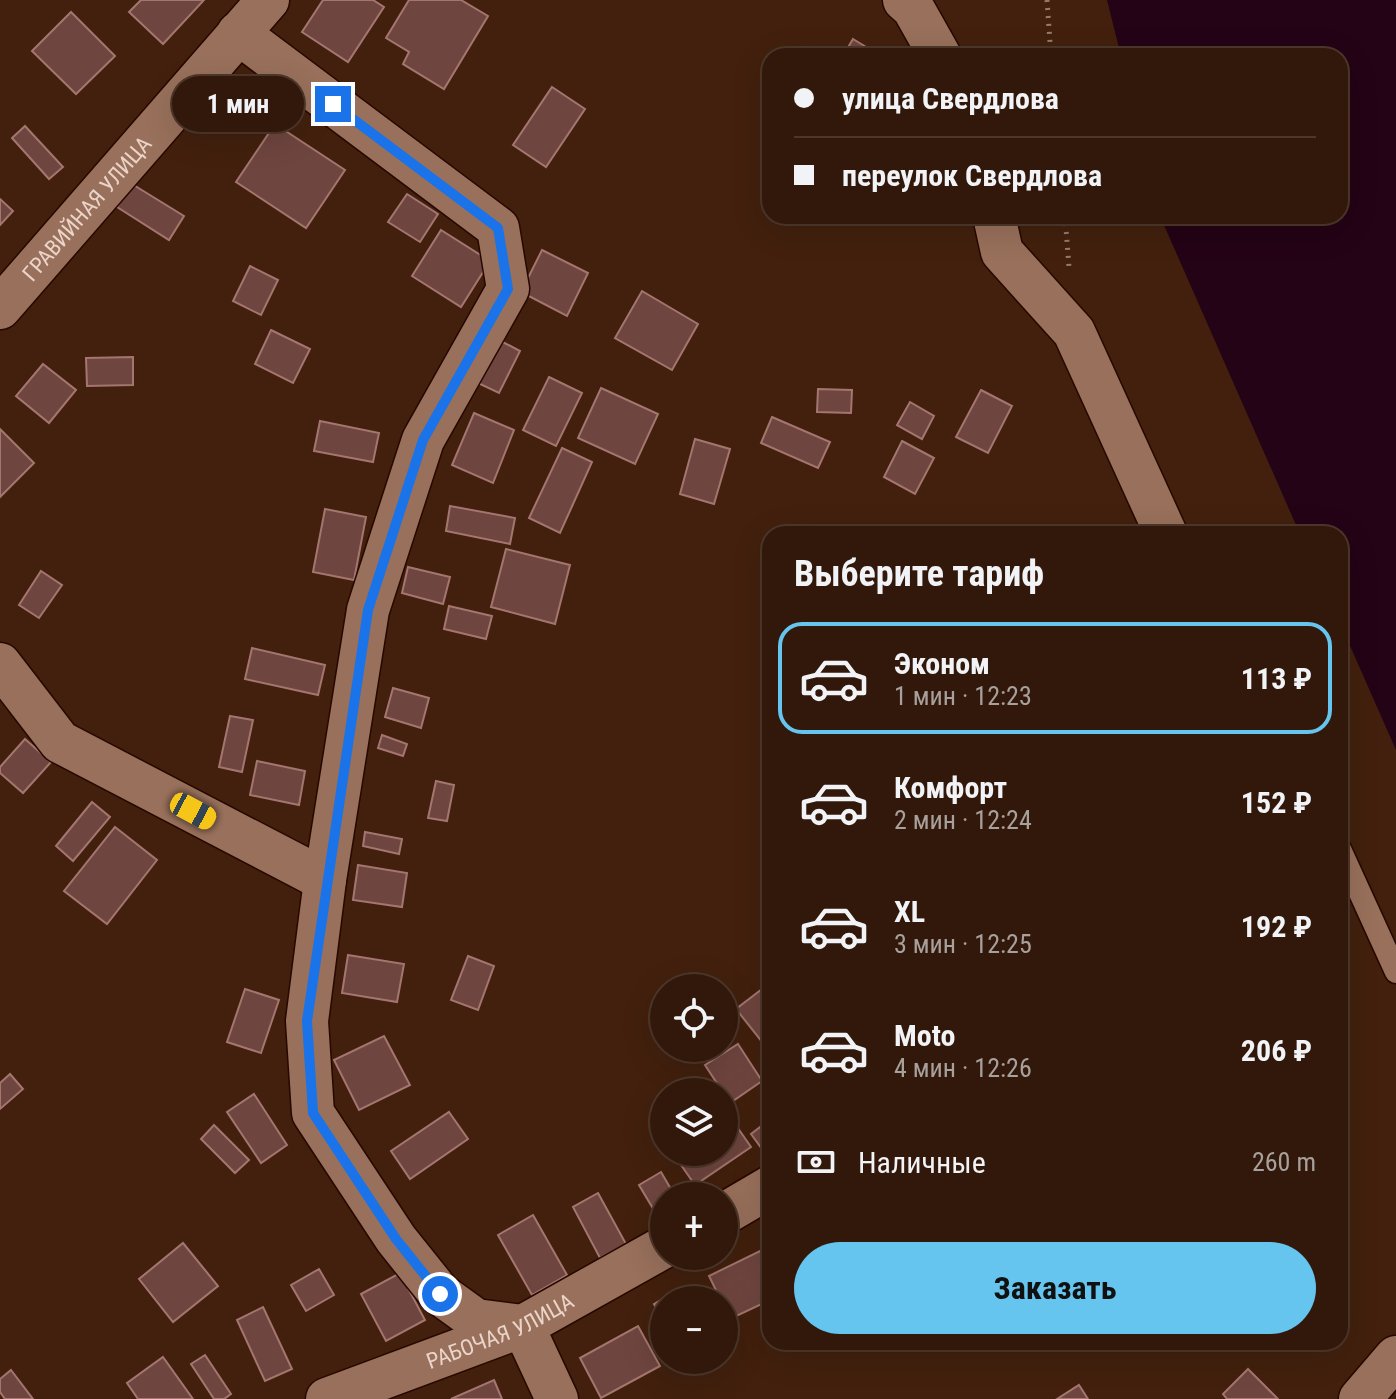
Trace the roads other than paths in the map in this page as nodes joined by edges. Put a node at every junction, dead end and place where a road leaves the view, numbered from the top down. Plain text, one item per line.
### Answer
1 (268, 0) edge
2 (904, 0) edge
3 (238, 33) junction
4 (936, 48) edge
5 (996, 224) edge
6 (0, 308) edge
7 (1162, 526) edge
8 (0, 664) edge
9 (1348, 867) edge
10 (325, 880) junction
11 (1396, 972) edge
12 (762, 1192) edge
13 (738, 1206) edge
14 (650, 1255) edge
15 (523, 1326) junction
16 (1396, 1357) edge
17 (327, 1399) edge
18 (557, 1399) edge
19 (1360, 1399) edge

1 - 3 street, ГРАВИЙНАЯ УЛИЦА
2 - 4 street
3 - 6 street, ГРАВИЙНАЯ УЛИЦА
3 - 10 street
5 - 7 street
8 - 10 street
9 - 11 lane
10 - 15 street
12 - 13 street
14 - 15 street, РАБОЧАЯ УЛИЦА
15 - 17 street, РАБОЧАЯ УЛИЦА
15 - 18 street
16 - 19 street

